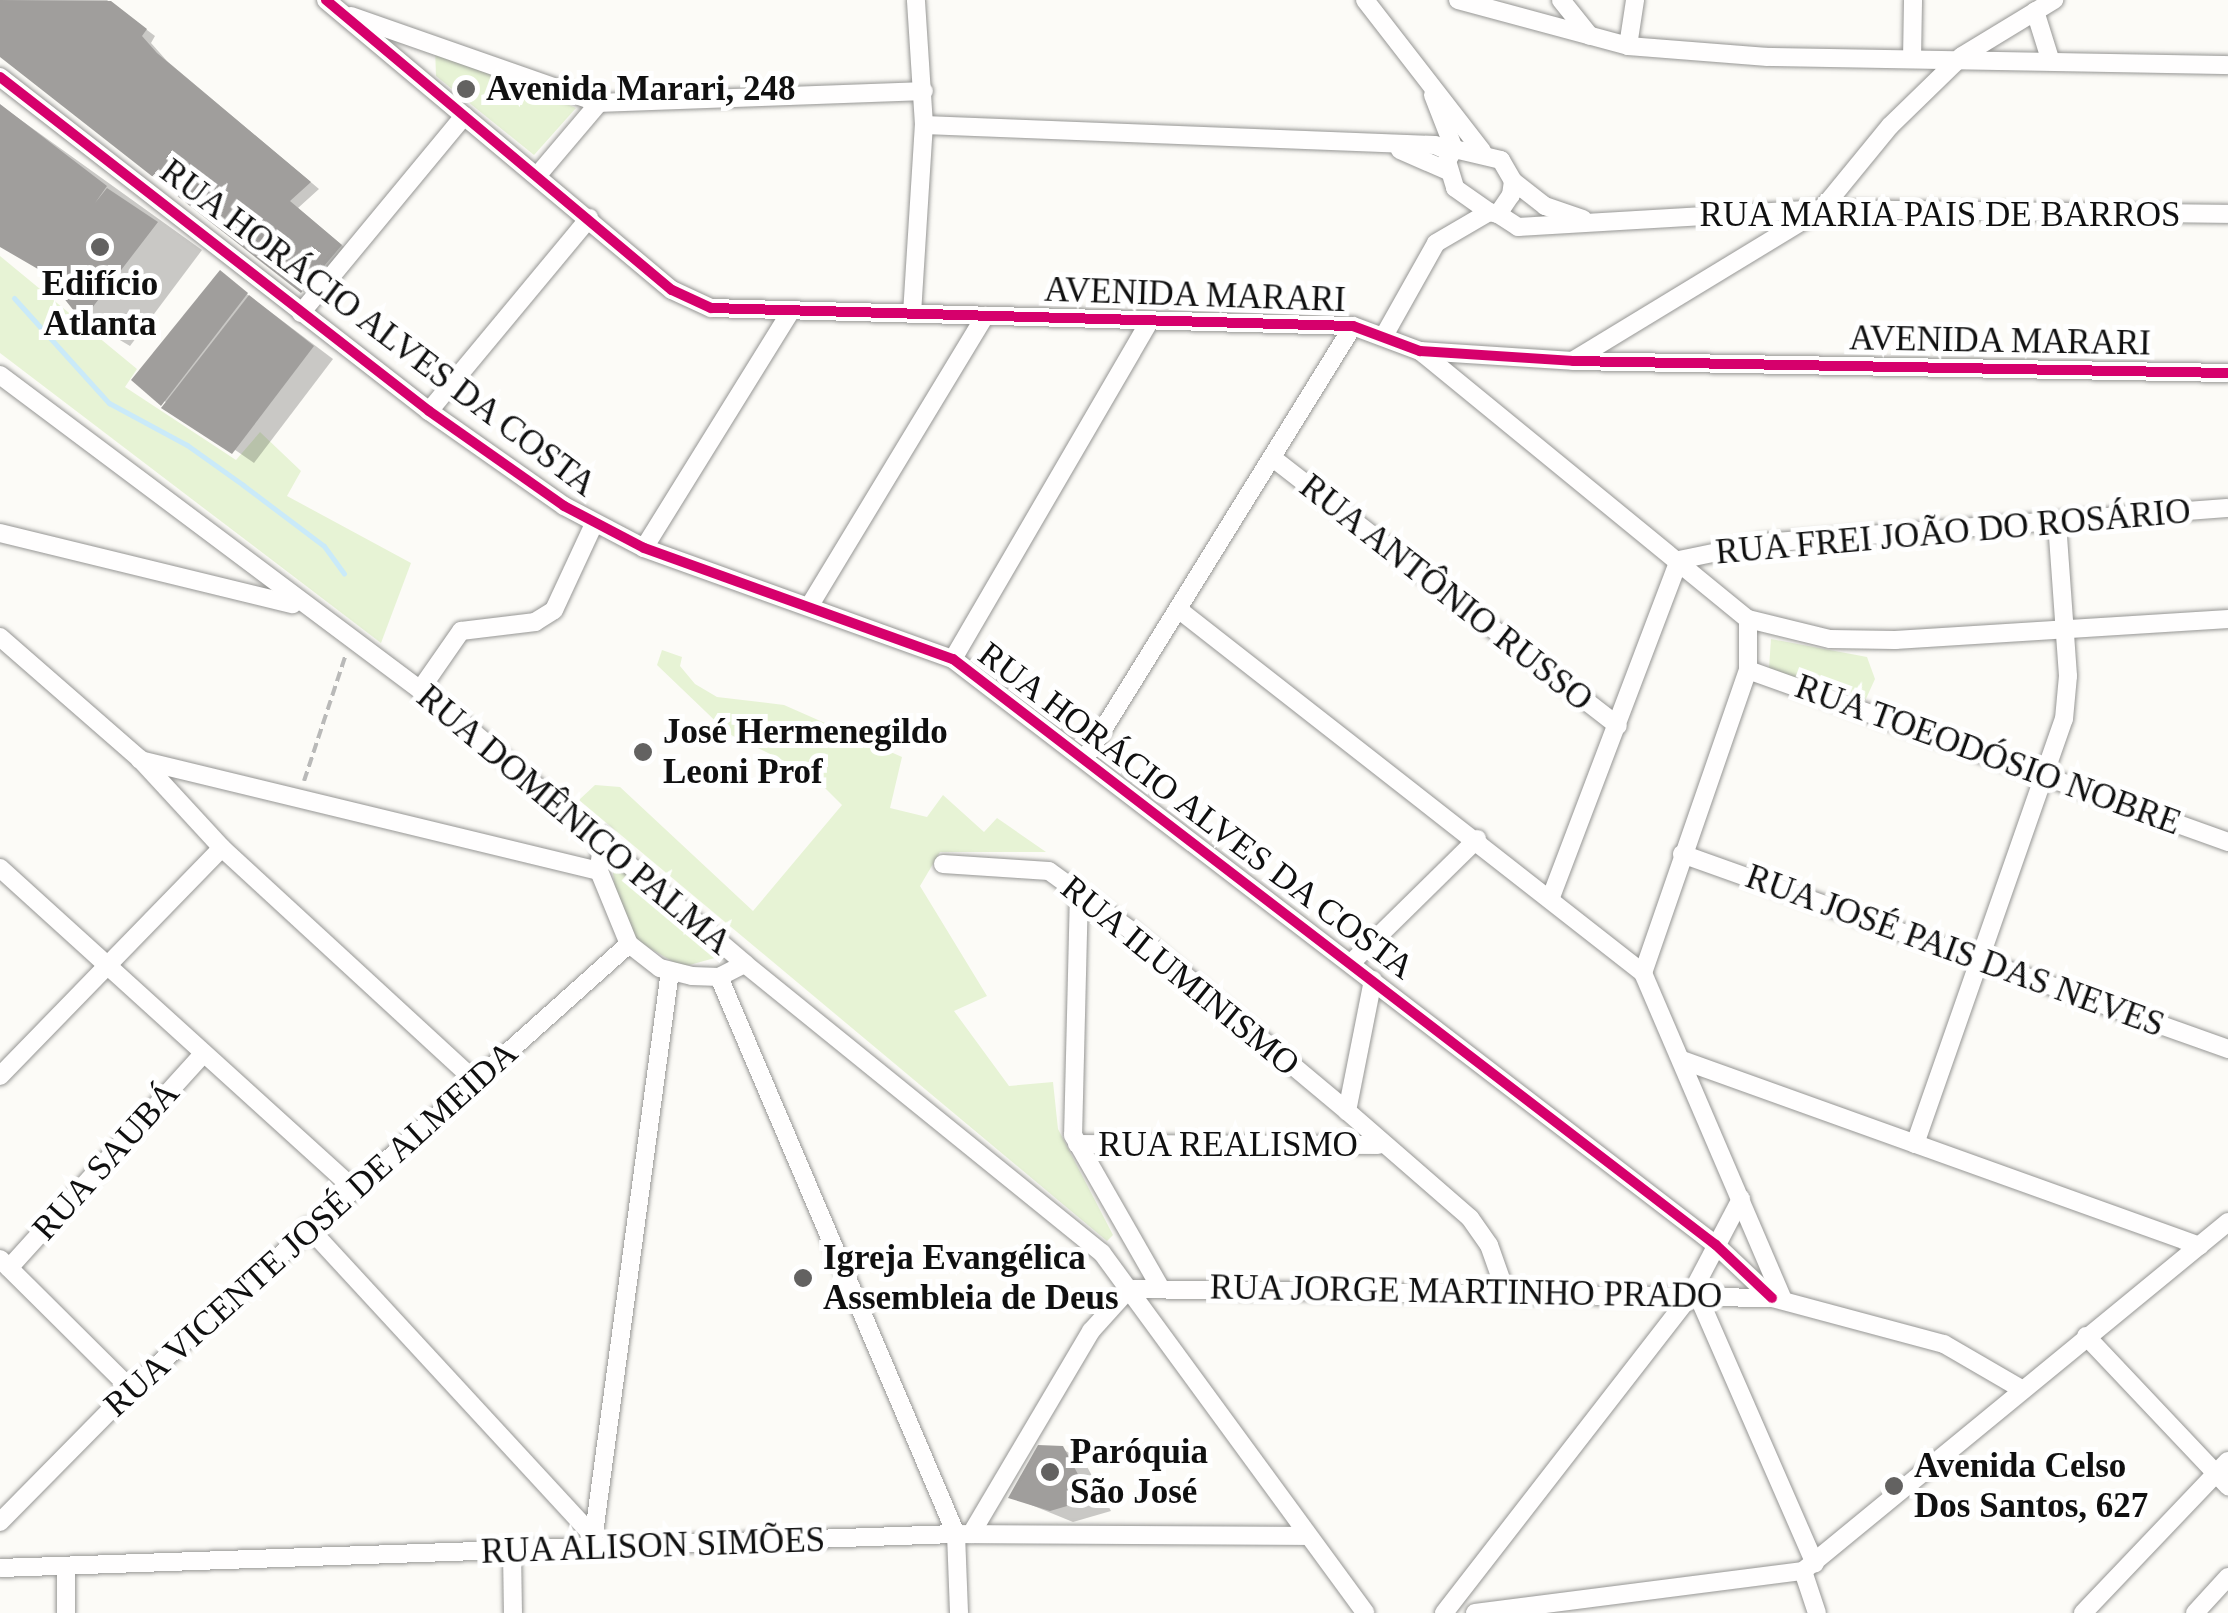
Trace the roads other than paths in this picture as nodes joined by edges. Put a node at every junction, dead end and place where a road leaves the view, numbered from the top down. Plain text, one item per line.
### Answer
1 (326, 0) edge
2 (916, 0) edge
3 (1365, 0) edge
4 (1458, 0) edge
5 (1561, 0) edge
6 (1634, 0) edge
7 (1914, 0) edge
8 (2054, 0) edge
9 (341, 12) junction
10 (2035, 12) junction
11 (1590, 36) junction
12 (1628, 46) junction
13 (1962, 56) junction
14 (1912, 59) junction
15 (2050, 59) junction
16 (2228, 65) edge
17 (0, 77) edge
18 (1432, 89) junction
19 (924, 91) junction
20 (599, 103) junction
21 (464, 116) junction
22 (924, 126) junction
23 (1482, 151) junction
24 (1451, 157) junction
25 (538, 176) junction
26 (1513, 181) junction
27 (1822, 209) junction
28 (1494, 213) junction
29 (2228, 214) edge
30 (589, 218) junction
31 (1593, 222) junction
32 (791, 310) junction
33 (301, 312) junction
34 (912, 314) junction
35 (986, 316) junction
36 (1150, 321) junction
37 (1353, 326) junction
38 (1385, 334) junction
39 (1420, 351) junction
40 (1574, 361) junction
41 (2228, 373) edge
42 (0, 374) edge
43 (429, 411) junction
44 (1274, 459) junction
45 (2228, 508) edge
46 (2057, 520) junction
47 (594, 524) junction
48 (0, 533) edge
49 (644, 548) junction
50 (1678, 560) junction
51 (810, 605) junction
52 (302, 606) junction
53 (1178, 609) junction
54 (2228, 619) edge
55 (1748, 620) junction
56 (2066, 628) junction
57 (0, 637) edge
58 (953, 659) junction
59 (1748, 670) junction
60 (420, 690) junction
61 (1618, 726) junction
62 (1086, 758) junction
63 (140, 760) junction
64 (2044, 773) junction
65 (602, 836) junction
66 (1478, 839) junction
67 (2228, 842) edge
68 (222, 848) junction
69 (1682, 854) junction
70 (943, 864) dead end
71 (0, 868) edge
72 (599, 871) junction
73 (1079, 892) junction
74 (1551, 897) junction
75 (629, 944) junction
76 (1976, 957) junction
77 (1351, 962) junction
78 (745, 964) junction
79 (107, 965) junction
80 (670, 971) junction
81 (1643, 973) junction
82 (719, 977) junction
83 (1373, 980) junction
84 (2228, 1048) edge
85 (202, 1055) junction
86 (1682, 1060) junction
87 (0, 1076) edge
88 (474, 1080) junction
89 (1347, 1111) junction
90 (1077, 1144) junction
91 (1914, 1144) junction
92 (1378, 1145) junction
93 (353, 1188) junction
94 (1741, 1199) junction
95 (2228, 1222) edge
96 (308, 1227) junction
97 (1716, 1244) junction
98 (2200, 1246) junction
99 (5, 1264) edge
100 (1160, 1287) junction
101 (1128, 1289) junction
102 (1506, 1293) junction
103 (1694, 1296) junction
104 (1778, 1298) junction
105 (2086, 1336) junction
106 (130, 1389) junction
107 (2023, 1390) junction
108 (2224, 1473) edge
109 (0, 1522) edge
110 (964, 1534) junction
111 (1307, 1536) junction
112 (593, 1542) junction
113 (512, 1551) junction
114 (1809, 1567) junction
115 (0, 1568) edge
116 (66, 1568) junction
117 (2228, 1577) edge
118 (1611, 1596) junction
119 (66, 1613) edge
120 (514, 1613) edge
121 (959, 1613) edge
122 (1365, 1613) edge
123 (1444, 1613) edge
124 (1475, 1613) edge
125 (1586, 1613) edge
126 (1817, 1613) edge
127 (2082, 1613) edge
128 (2195, 1613) edge

1 - 9 street, AVENIDA MARARI
2 - 19 street
3 - 18 street
4 - 11 street
5 - 11 street
6 - 12 street
7 - 14 street
8 - 10 street
9 - 20 street
9 - 21 street, AVENIDA MARARI
10 - 13 street
10 - 15 street
11 - 12 street
12 - 14 street
13 - 14 street
13 - 15 street
13 - 27 street
15 - 16 street
17 - 33 street, RUA HORÁCIO ALVES DA COSTA
18 - 23 street, RUA MARIA PAIS DE BARROS
18 - 24 street
19 - 20 street
19 - 22 street
20 - 25 street
21 - 25 street, AVENIDA MARARI
21 - 33 street
22 - 24 street
22 - 34 street
23 - 24 street
23 - 26 street, RUA MARIA PAIS DE BARROS
24 - 28 street
25 - 30 street, AVENIDA MARARI
26 - 28 street
26 - 31 street, RUA MARIA PAIS DE BARROS
27 - 29 street, RUA MARIA PAIS DE BARROS
27 - 31 street, RUA MARIA PAIS DE BARROS
27 - 40 street
28 - 31 street, RUA MARIA PAIS DE BARROS
28 - 38 street
30 - 32 street, AVENIDA MARARI
30 - 43 street
32 - 34 street, AVENIDA MARARI
32 - 49 street
33 - 43 street, RUA HORÁCIO ALVES DA COSTA
34 - 35 street, AVENIDA MARARI
35 - 36 street, AVENIDA MARARI
35 - 51 street
36 - 37 street, AVENIDA MARARI
36 - 58 street
37 - 38 street, AVENIDA MARARI
37 - 44 street
38 - 39 street, AVENIDA MARARI
39 - 40 street, AVENIDA MARARI
39 - 50 street
40 - 41 street, AVENIDA MARARI
42 - 52 street, RUA DOMÊNICO PALMA
43 - 47 street, RUA HORÁCIO ALVES DA COSTA
44 - 53 street
44 - 61 street, RUA ANTÔNIO RUSSO
45 - 46 street, RUA FREI JOÃO DO ROSÁRIO
46 - 50 street, RUA FREI JOÃO DO ROSÁRIO
46 - 56 street
47 - 49 street, RUA HORÁCIO ALVES DA COSTA
47 - 60 street
48 - 52 street
49 - 51 street, RUA HORÁCIO ALVES DA COSTA
50 - 55 street
50 - 61 street, RUA FREI JOÃO DO ROSÁRIO
51 - 58 street, RUA HORÁCIO ALVES DA COSTA
52 - 60 street, RUA DOMÊNICO PALMA
53 - 62 street
53 - 66 street
54 - 56 street
55 - 56 street
55 - 59 street
56 - 64 street
57 - 63 street
58 - 62 street, RUA HORÁCIO ALVES DA COSTA
59 - 64 street, RUA TOEODÓSIO NOBRE
59 - 69 street
60 - 65 street, RUA DOMÊNICO PALMA
61 - 74 street, RUA FREI JOÃO DO ROSÁRIO
62 - 77 street, RUA HORÁCIO ALVES DA COSTA
63 - 68 street
63 - 72 street
64 - 67 street, RUA TOEODÓSIO NOBRE
64 - 76 street
65 - 72 street
65 - 78 street, RUA DOMÊNICO PALMA
66 - 74 street
66 - 77 street
68 - 79 street
68 - 88 street
69 - 76 street, RUA JOSÉ PAIS DAS NEVES
69 - 81 street
70 - 73 street, RUA ILUMINISMO
71 - 79 street
72 - 75 street
73 - 89 street, RUA ILUMINISMO
73 - 90 street
74 - 81 street
75 - 80 street
75 - 88 street, RUA VICENTE JOSÉ DE ALMEIDA
76 - 84 street, RUA JOSÉ PAIS DAS NEVES
76 - 91 street
77 - 83 street, RUA HORÁCIO ALVES DA COSTA
78 - 82 street
78 - 101 street, RUA DOMÊNICO PALMA
79 - 85 street
79 - 87 street
80 - 82 street
80 - 112 street
81 - 86 street
82 - 110 street
83 - 89 street
83 - 97 street, RUA HORÁCIO ALVES DA COSTA
85 - 93 street
85 - 99 street, RUA SAUBÁ
86 - 91 street
86 - 94 street
88 - 93 street, RUA VICENTE JOSÉ DE ALMEIDA
89 - 92 street, RUA ILUMINISMO
90 - 92 street, RUA REALISMO
90 - 100 street
91 - 98 street
92 - 102 street, RUA ILUMINISMO
93 - 96 street, RUA VICENTE JOSÉ DE ALMEIDA
94 - 97 street
94 - 104 street
95 - 98 street
96 - 106 street, RUA VICENTE JOSÉ DE ALMEIDA
96 - 112 street
97 - 103 street
97 - 104 street, RUA HORÁCIO ALVES DA COSTA
98 - 105 street
99 - 106 street
100 - 101 street, RUA JORGE MARTINHO PRADO
100 - 102 street, RUA JORGE MARTINHO PRADO
101 - 110 street
101 - 111 street, RUA DOMÊNICO PALMA
102 - 103 street, RUA JORGE MARTINHO PRADO
103 - 104 street, RUA JORGE MARTINHO PRADO
103 - 114 street
103 - 123 street
104 - 107 street, RUA JORGE MARTINHO PRADO
105 - 107 street
105 - 108 street
106 - 109 street, RUA VICENTE JOSÉ DE ALMEIDA
107 - 114 street
108 - 127 street
110 - 111 street, RUA ALISON SIMÕES
110 - 112 street, RUA ALISON SIMÕES
110 - 121 street
111 - 122 street, RUA DOMÊNICO PALMA
112 - 113 street, RUA ALISON SIMÕES
113 - 116 street, RUA ALISON SIMÕES
113 - 120 street
114 - 118 street
114 - 126 street
115 - 116 street, RUA ALISON SIMÕES
116 - 119 street
117 - 128 street
118 - 124 street
118 - 125 street

